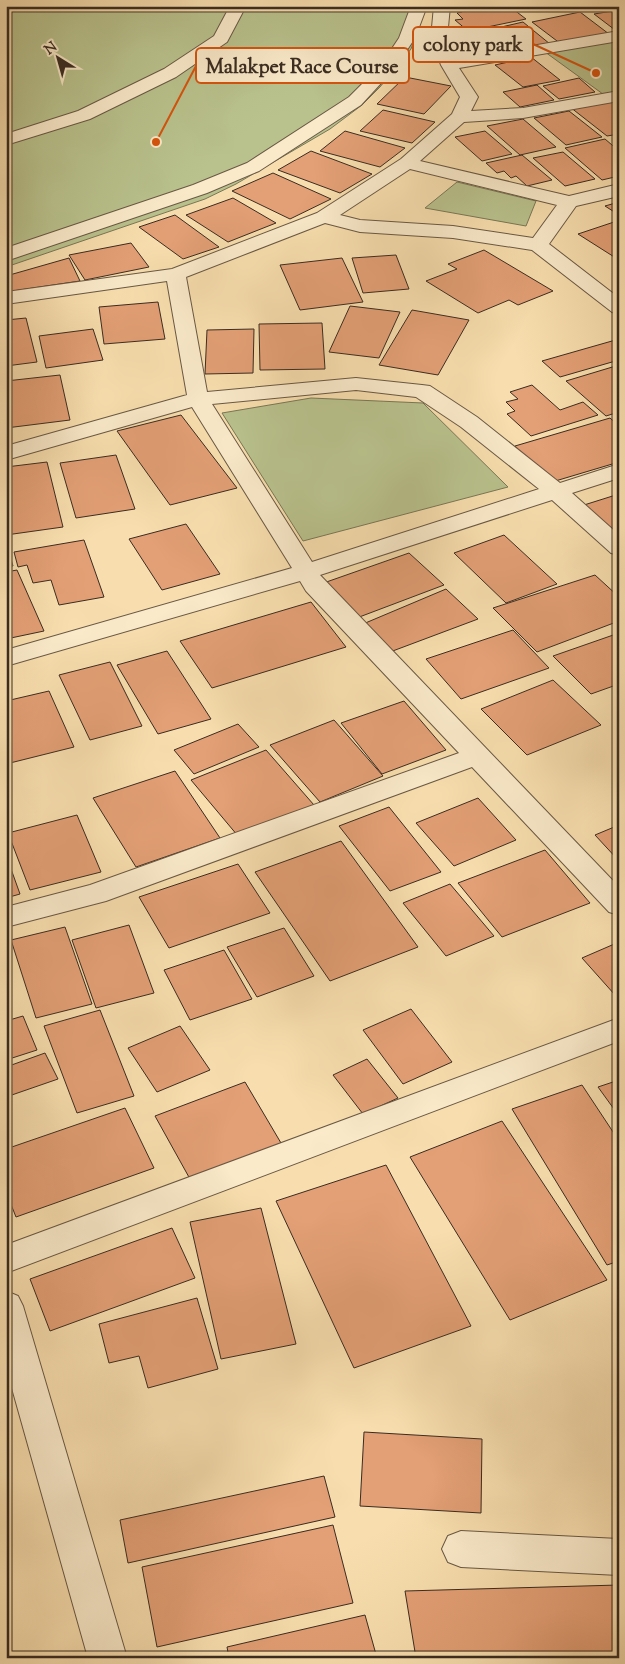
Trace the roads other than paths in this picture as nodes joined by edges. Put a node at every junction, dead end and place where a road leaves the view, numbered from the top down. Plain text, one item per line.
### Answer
1 (238, 6) edge
2 (419, 6) edge
3 (442, 6) edge
4 (619, 36) edge
5 (449, 65) junction
6 (619, 96) edge
7 (459, 117) junction
8 (6, 140) edge
9 (407, 164) junction
10 (619, 190) edge
11 (569, 202) junction
12 (324, 218) junction
13 (538, 245) junction
14 (6, 255) edge
15 (176, 274) junction
16 (6, 298) edge
17 (619, 308) edge
18 (198, 399) junction
19 (6, 453) edge
20 (619, 471) edge
21 (556, 491) junction
22 (619, 548) edge
23 (307, 571) junction
24 (6, 658) edge
25 (476, 756) junction
26 (619, 905) edge
27 (6, 917) edge
28 (619, 1029) edge
29 (6, 1259) edge
30 (7, 1311) edge
31 (461, 1549) dead end
32 (619, 1557) edge
33 (108, 1658) edge

1 - 8 street
2 - 14 street
3 - 5 street
4 - 5 street
5 - 7 street
6 - 7 street
7 - 9 street
9 - 11 street
9 - 12 street
10 - 11 street
11 - 13 street
12 - 13 street
12 - 15 street
13 - 17 street
15 - 16 street
15 - 18 street
18 - 19 street
18 - 21 street
18 - 23 street
20 - 21 street
21 - 22 street
21 - 23 street
23 - 24 street
23 - 25 street
25 - 26 street
25 - 27 street
28 - 29 street
30 - 33 street
31 - 32 street

